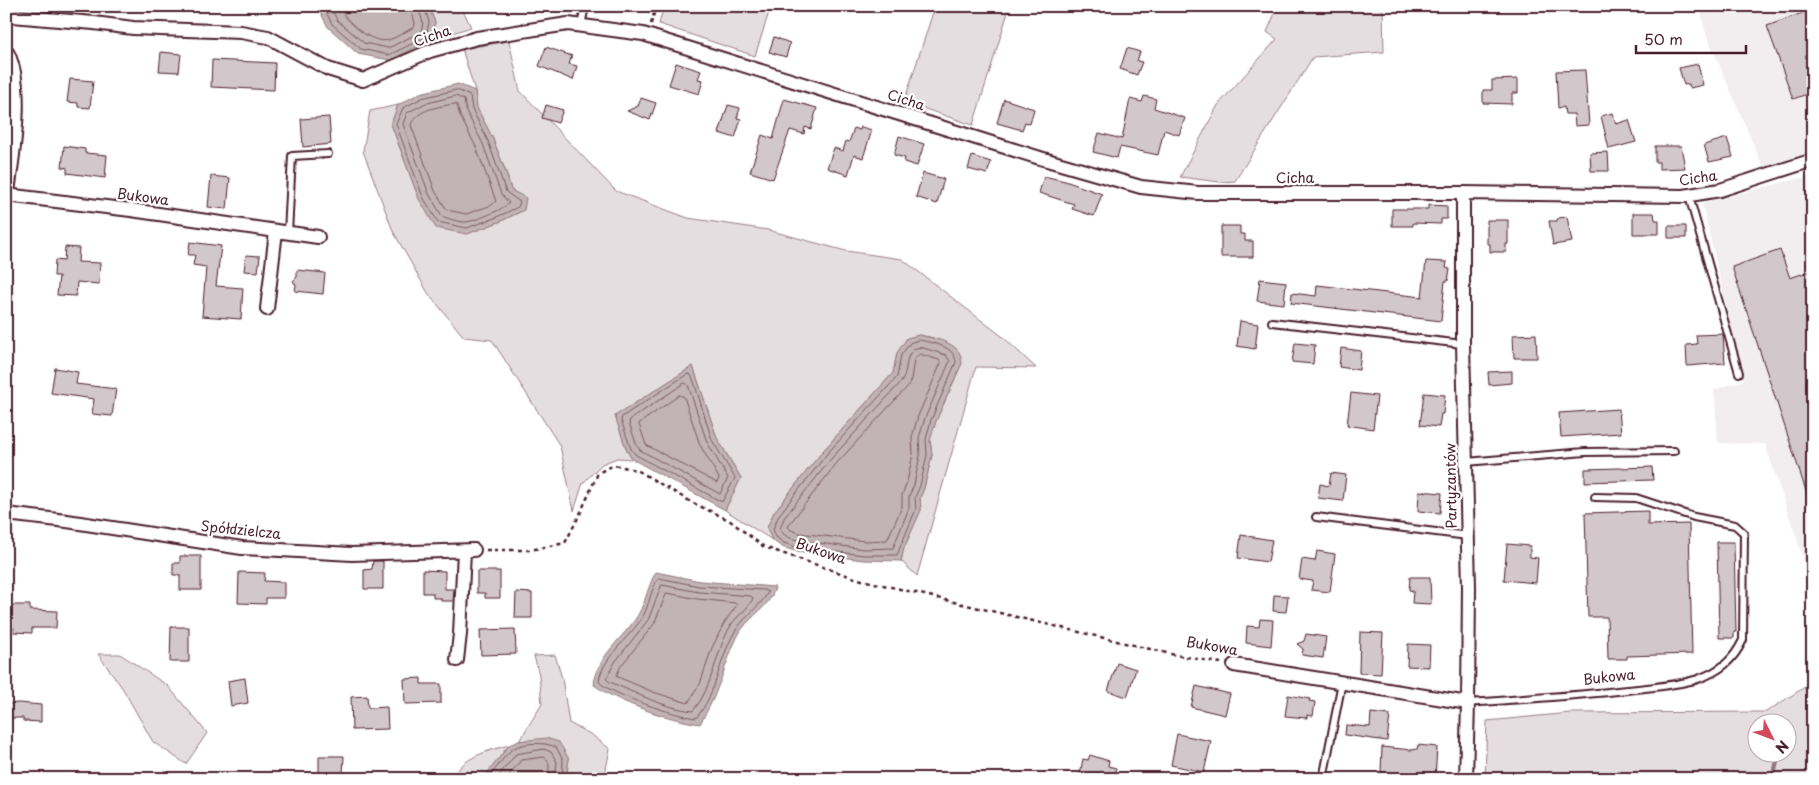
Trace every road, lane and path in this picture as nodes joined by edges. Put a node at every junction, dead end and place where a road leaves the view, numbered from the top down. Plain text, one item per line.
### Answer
1 (585, 6) edge
2 (656, 6) edge
3 (6, 18) edge
4 (581, 26) junction
5 (648, 36) junction
6 (6, 54) edge
7 (328, 154) dead end
8 (1813, 160) edge
9 (6, 193) edge
10 (1463, 193) junction
11 (1689, 196) junction
12 (282, 232) junction
13 (318, 237) dead end
14 (267, 309) dead end
15 (1272, 322) dead end
16 (1463, 344) junction
17 (1739, 373) dead end
18 (1674, 451) dead end
19 (1466, 462) junction
20 (1595, 497) dead end
21 (6, 514) edge
22 (1316, 517) dead end
23 (1468, 536) junction
24 (469, 551) junction
25 (457, 660) dead end
26 (1234, 665) joint
27 (1342, 682) junction
28 (1468, 702) junction
29 (1323, 779) edge
30 (1466, 779) edge

1 - 4 lane
2 - 5 path
3 - 4 street, Cicha
4 - 5 street, Cicha
5 - 10 street, Cicha
6 - 9 street
7 - 12 lane
8 - 11 street, Cicha
9 - 12 street, Bukowa
10 - 11 street, Cicha
10 - 16 street, Partyzantów
11 - 17 lane
12 - 13 street, Bukowa
12 - 14 street
15 - 16 lane
16 - 19 street, Partyzantów
18 - 19 lane
19 - 23 street, Partyzantów
20 - 28 lane, Bukowa
21 - 24 street, Spółdzielcza
22 - 23 lane
23 - 28 street, Partyzantów
24 - 25 street
24 - 26 path, Bukowa
26 - 27 street, Bukowa
27 - 28 street, Bukowa
27 - 29 lane
28 - 30 street, Partyzantów

